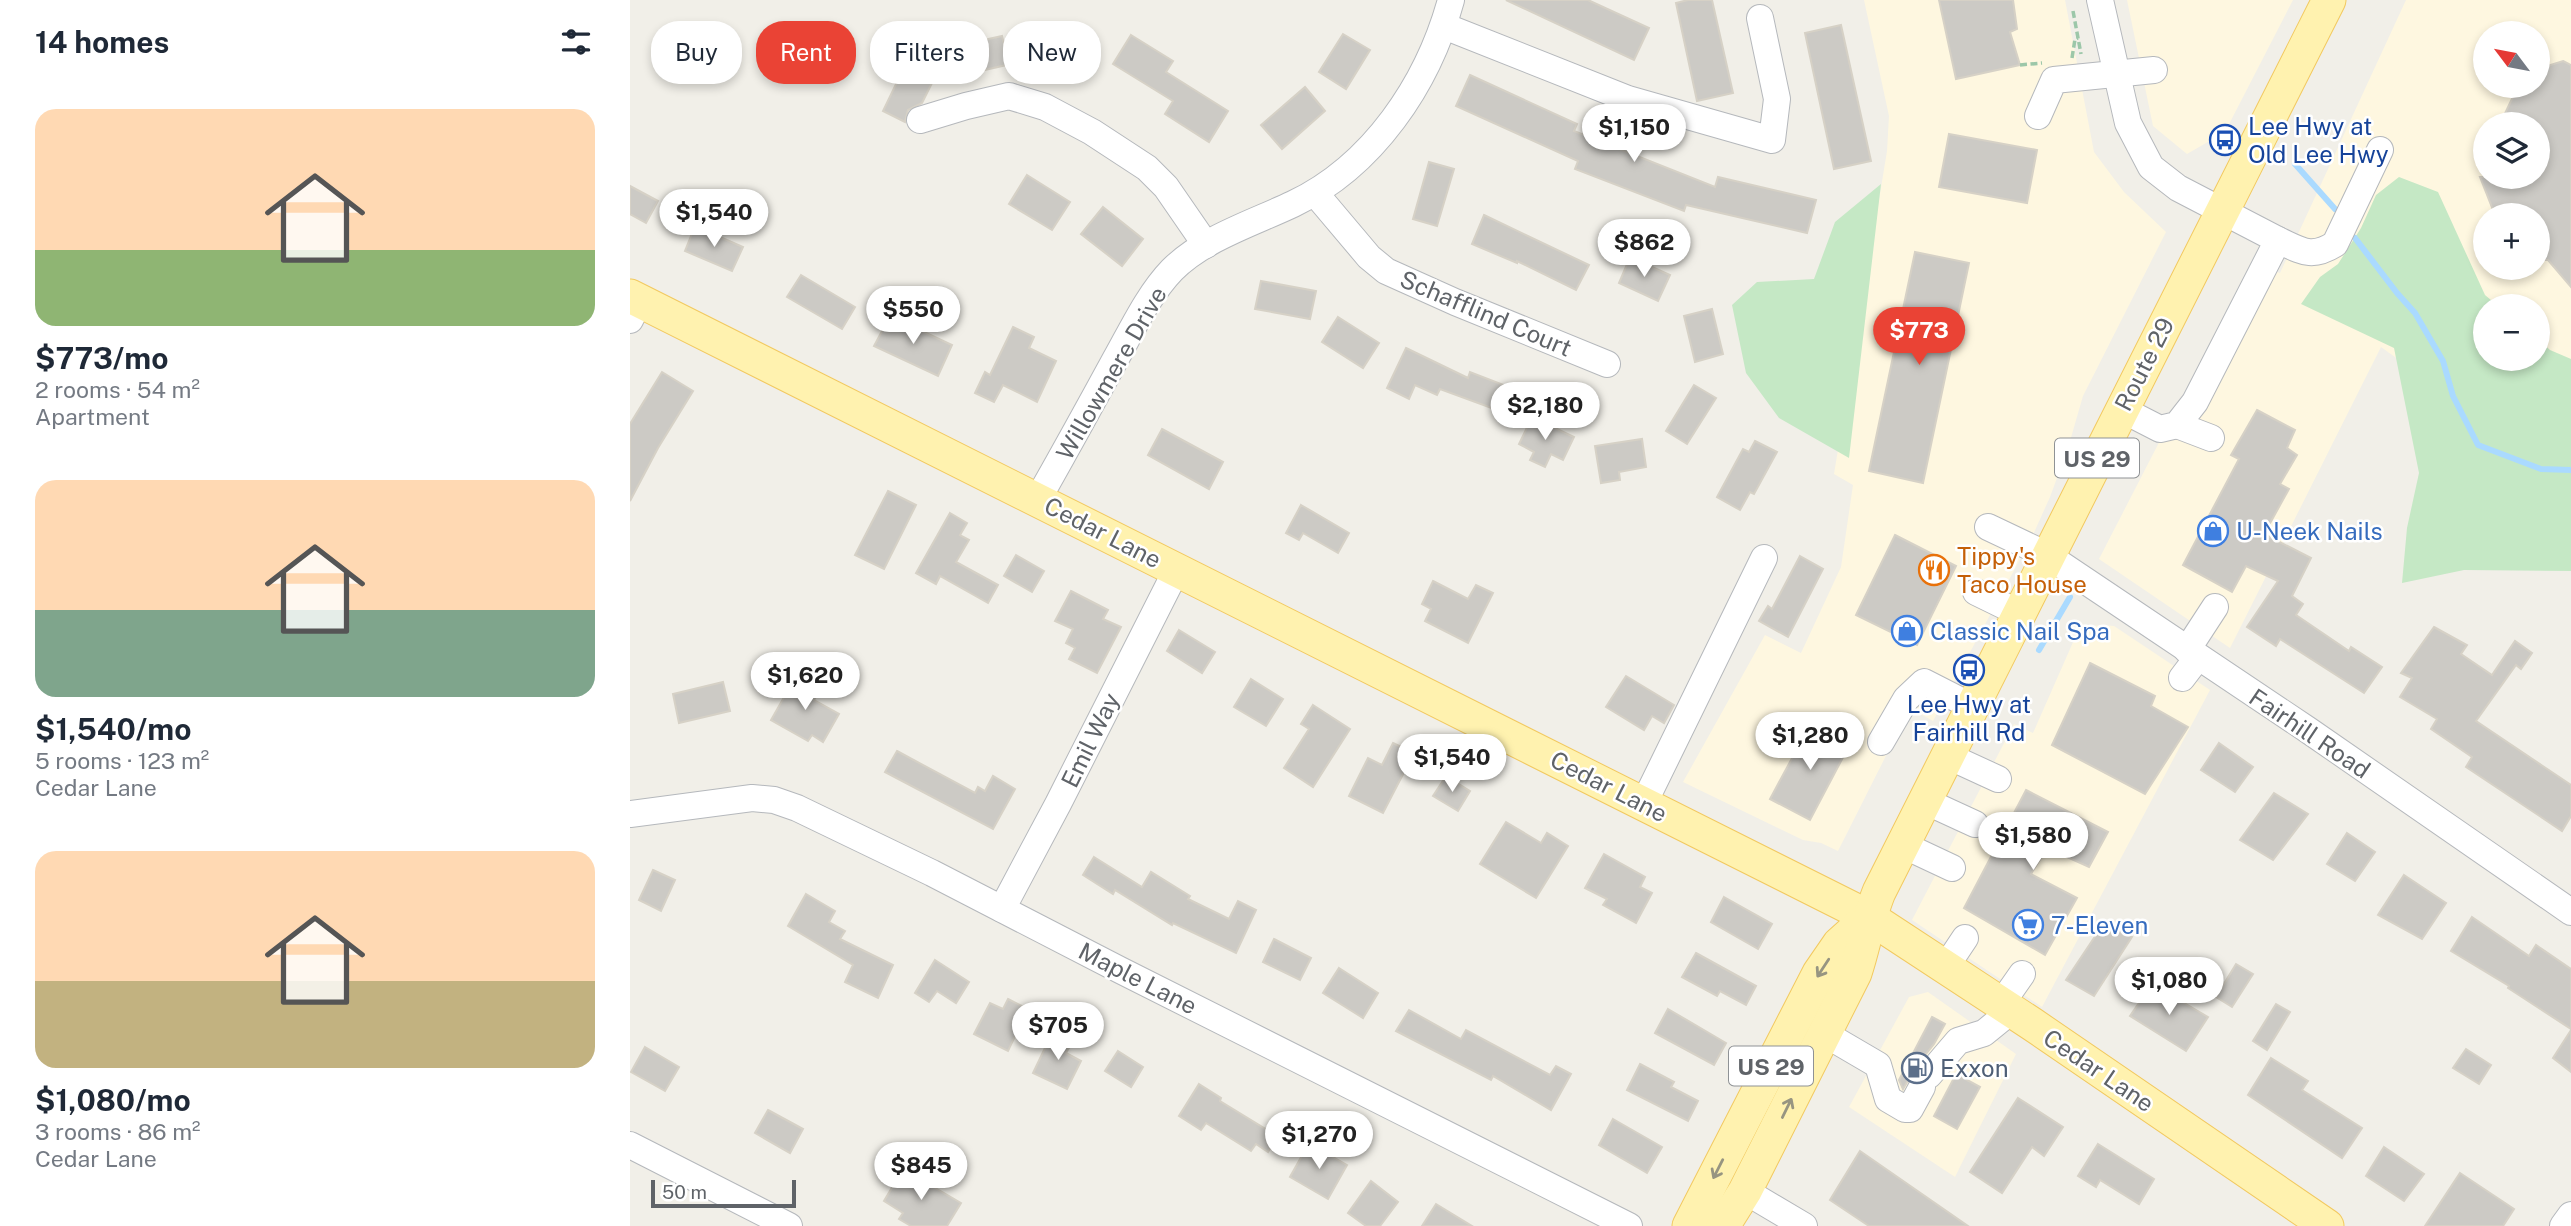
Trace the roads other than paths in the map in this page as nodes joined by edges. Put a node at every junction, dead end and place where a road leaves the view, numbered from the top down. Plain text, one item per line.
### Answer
1 (1451, 0) edge
2 (2100, 0) edge
3 (2329, 0) edge
4 (1760, 18) dead end
5 (1444, 26) junction
6 (2154, 70) dead end
7 (2116, 74) junction
8 (2038, 116) dead end
9 (920, 120) dead end
10 (2380, 150) dead end
11 (1315, 192) junction
12 (2223, 210) junction
13 (2278, 240) junction
14 (1206, 245) junction
15 (633, 305) edge
16 (1606, 364) dead end
17 (2121, 409) junction
18 (2177, 425) junction
19 (2211, 438) dead end
20 (1038, 499) junction
21 (1988, 527) dead end
22 (2047, 555) junction
23 (1765, 558) dead end
24 (1177, 569) junction
25 (1976, 592) dead end
26 (2215, 607) dead end
27 (2019, 613) junction
28 (2192, 653) junction
29 (2182, 678) dead end
30 (1973, 707) junction
31 (1881, 742) dead end
32 (1948, 756) junction
33 (1998, 779) dead end
34 (1925, 801) junction
35 (1644, 803) junction
36 (630, 814) edge
37 (1975, 824) dead end
38 (1903, 845) junction
39 (1951, 868) dead end
40 (1002, 909) junction
41 (2571, 912) edge
42 (1868, 918) junction
43 (1965, 938) dead end
44 (1945, 968) junction
45 (2022, 975) dead end
46 (2006, 1008) junction
47 (1825, 1034) junction
48 (630, 1145) edge
49 (1745, 1191) junction
50 (2571, 1215) edge
51 (789, 1226) edge
52 (1629, 1226) edge
53 (1689, 1226) edge
54 (1723, 1226) edge
55 (1804, 1226) edge
56 (2327, 1226) edge
57 (2563, 1226) edge

1 - 5 street, Willowmere Drive
2 - 7 street
3 - 12 main road, Route 29 / US 29
4 - 5 street
5 - 11 street, Willowmere Drive
6 - 7 street
7 - 8 street
7 - 12 street
9 - 14 street
10 - 13 street
11 - 14 street, Willowmere Drive
11 - 16 street, Schafflind Court
12 - 13 street
12 - 17 main road, Route 29 / US 29
13 - 18 street
14 - 20 street, Willowmere Drive
15 - 20 main road, Cedar Lane
17 - 18 street
17 - 22 main road, Route 29 / US 29
18 - 19 street
20 - 24 main road, Cedar Lane
21 - 22 street, Fairhill Road
22 - 27 main road, Route 29 / US 29
22 - 28 street, Fairhill Road
23 - 35 street
24 - 35 main road, Cedar Lane
24 - 40 street, Emil Way
25 - 27 street
26 - 28 street
27 - 30 main road, Route 29 / US 29
28 - 29 street
28 - 41 street, Fairhill Road
30 - 31 street
30 - 32 main road, Route 29 / US 29
32 - 33 street
32 - 34 main road, Route 29 / US 29
34 - 37 street
34 - 38 main road, Route 29 / US 29
35 - 42 main road, Cedar Lane
36 - 40 street, Maple Lane
38 - 39 street
38 - 42 main road, Route 29 / US 29
40 - 52 street, Maple Lane
42 - 44 main road, Cedar Lane
42 - 47 main road, Route 29 / US 29
42 -> 53 main road, Route 29 / US 29
43 - 44 street
44 - 46 main road, Cedar Lane
45 - 46 street
46 - 47 street
46 - 56 main road, Cedar Lane
49 -> 47 main road, Route 29 / US 29
48 - 51 street
49 - 54 main road, Route 29 / US 29
49 - 55 street
50 - 57 street

